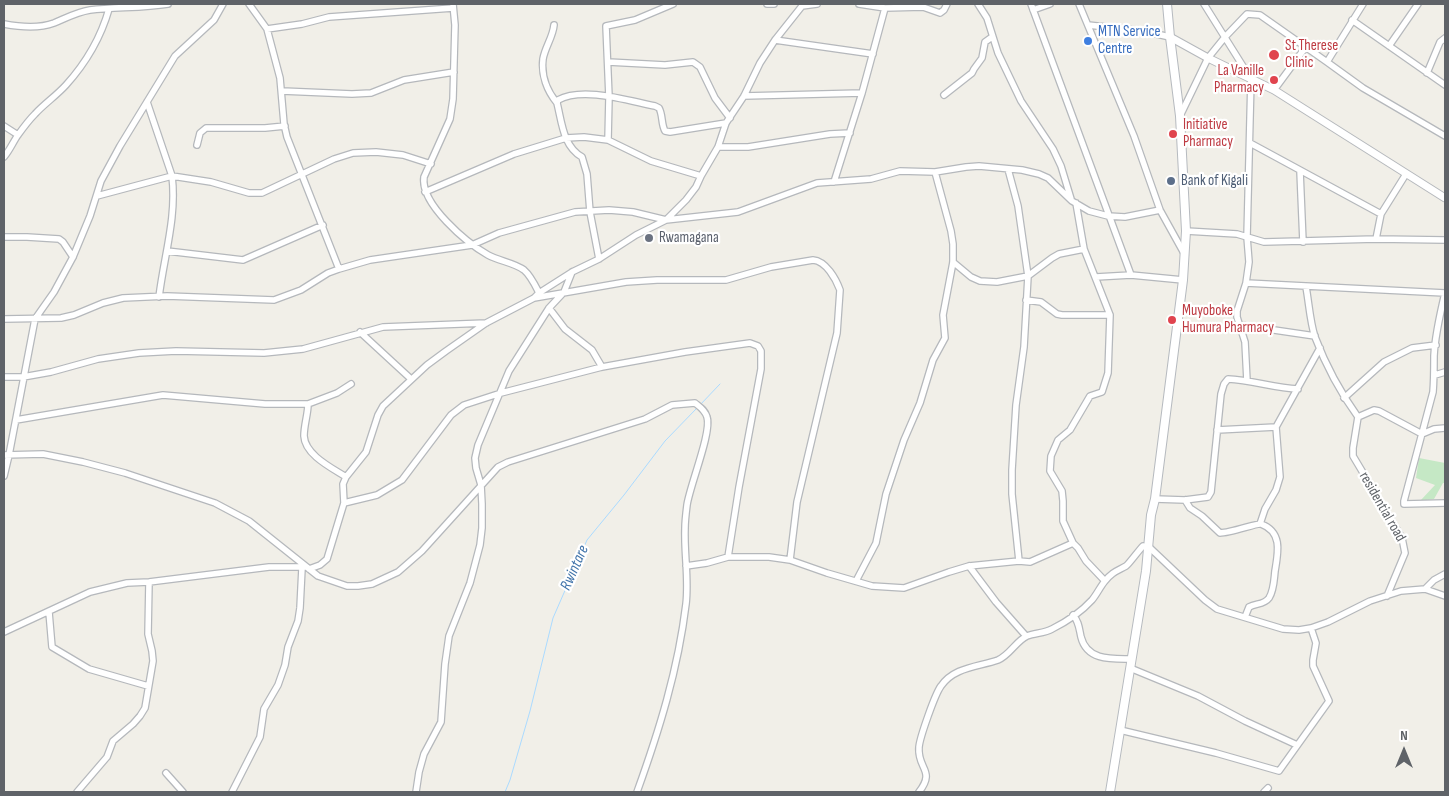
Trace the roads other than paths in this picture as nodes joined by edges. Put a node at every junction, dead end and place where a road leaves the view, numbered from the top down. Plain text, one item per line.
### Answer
1 (168, 4) edge
2 (223, 4) edge
3 (249, 4) edge
4 (673, 4) edge
5 (766, 4) edge
6 (774, 4) edge
7 (817, 4) edge
8 (859, 4) edge
9 (947, 4) edge
10 (978, 4) edge
11 (1050, 4) edge
12 (1079, 4) edge
13 (1167, 4) edge
14 (1204, 4) edge
15 (1363, 4) edge
16 (1418, 4) edge
17 (801, 5) edge
18 (453, 6) edge
19 (1032, 7) edge
20 (885, 8) junction
21 (109, 9) junction
22 (1352, 20) junction
23 (4, 24) edge
24 (554, 25) dead end
25 (1088, 25) junction
26 (266, 29) junction
27 (992, 37) junction
28 (1170, 37) junction
29 (1225, 37) junction
30 (1445, 38) edge
31 (775, 40) junction
32 (1389, 46) junction
33 (1305, 48) junction
34 (873, 54) junction
35 (1208, 58) junction
36 (608, 62) junction
37 (1327, 62) junction
38 (454, 72) junction
39 (1427, 73) junction
40 (1251, 80) junction
41 (1445, 85) edge
42 (282, 90) junction
43 (1274, 90) junction
44 (862, 93) junction
45 (944, 95) dead end
46 (744, 96) junction
47 (609, 97) junction
48 (147, 102) junction
49 (557, 102) junction
50 (1180, 116) junction
51 (728, 120) junction
52 (4, 126) edge
53 (285, 126) junction
54 (850, 133) junction
55 (18, 135) junction
56 (1445, 136) edge
57 (566, 138) junction
58 (608, 140) junction
59 (1250, 143) junction
60 (197, 145) dead end
61 (718, 147) junction
62 (4, 157) edge
63 (431, 164) junction
64 (1008, 169) junction
65 (1300, 170) junction
66 (935, 172) junction
67 (302, 174) junction
68 (1406, 174) junction
69 (172, 176) junction
70 (701, 176) junction
71 (834, 182) junction
72 (425, 192) junction
73 (97, 196) junction
74 (1445, 198) edge
75 (1074, 202) junction
76 (1160, 210) junction
77 (590, 212) junction
78 (1381, 214) junction
79 (1108, 216) junction
80 (666, 220) junction
81 (323, 225) junction
82 (1186, 231) junction
83 (4, 237) edge
84 (1247, 237) junction
85 (1376, 239) junction
86 (1445, 240) edge
87 (1303, 242) junction
88 (472, 245) junction
89 (1084, 249) junction
90 (168, 251) junction
91 (1185, 256) junction
92 (73, 257) junction
93 (599, 259) junction
94 (954, 262) junction
95 (339, 269) junction
96 (572, 272) junction
97 (1131, 275) junction
98 (1028, 276) junction
99 (1096, 277) junction
100 (1183, 280) junction
101 (1246, 283) junction
102 (1306, 287) junction
103 (564, 292) junction
104 (539, 293) junction
105 (1445, 293) edge
106 (159, 296) junction
107 (534, 298) junction
108 (1026, 300) junction
109 (549, 308) junction
110 (1110, 315) junction
111 (4, 319) edge
112 (35, 319) junction
113 (486, 324) junction
114 (1240, 325) junction
115 (360, 332) junction
116 (1315, 336) junction
117 (1436, 345) junction
118 (1320, 348) junction
119 (1174, 350) junction
120 (602, 367) junction
121 (1445, 372) edge
122 (1435, 375) junction
123 (4, 377) edge
124 (23, 377) junction
125 (411, 379) junction
126 (1247, 381) junction
127 (351, 384) dead end
128 (1298, 389) junction
129 (501, 393) junction
130 (1344, 398) junction
131 (308, 404) junction
132 (1358, 417) junction
133 (16, 420) junction
134 (1276, 427) junction
135 (1445, 428) edge
136 (1217, 430) junction
137 (1422, 434) junction
138 (6, 455) edge
139 (4, 476) edge
140 (346, 477) junction
141 (481, 485) junction
142 (1155, 499) junction
143 (1185, 500) junction
144 (344, 503) junction
145 (1445, 503) edge
146 (1260, 524) junction
147 (1150, 525) junction
148 (1073, 543) junction
149 (1149, 547) junction
150 (728, 557) junction
151 (790, 560) junction
152 (1019, 561) junction
153 (686, 566) junction
154 (969, 566) junction
155 (305, 568) junction
156 (1445, 574) edge
157 (856, 581) junction
158 (1105, 581) junction
159 (149, 582) junction
160 (1425, 589) junction
161 (1387, 596) junction
162 (1445, 596) edge
163 (49, 612) junction
164 (1072, 615) junction
165 (1138, 617) junction
166 (1245, 617) junction
167 (1311, 628) junction
168 (4, 632) edge
169 (1026, 636) junction
170 (1131, 659) junction
171 (1130, 668) junction
172 (148, 686) junction
173 (1120, 730) junction
174 (1297, 745) junction
175 (166, 773) dead end
176 (77, 792) edge
177 (183, 792) edge
178 (232, 792) edge
179 (416, 792) edge
180 (637, 792) edge
181 (920, 792) edge
182 (1110, 792) edge

1 - 21 street
2 - 48 street
3 - 26 street
4 - 36 street
5 - 6 street
7 - 17 street
8 - 20 street
9 - 20 street
10 - 27 street
11 - 19 street
12 - 25 street
13 - 28 main road
14 - 29 street
15 - 22 street
16 - 32 street
17 - 31 street
18 - 26 street
18 - 38 street
19 - 79 street
20 - 34 street
21 - 23 street
21 - 55 street
22 - 32 street
22 - 37 street
24 - 49 street
25 - 28 street
25 - 76 street
26 - 42 street
27 - 45 street
27 - 75 street
28 - 35 street
28 - 50 main road
29 - 33 street
29 - 35 street
29 - 40 street
30 - 39 street
31 - 34 street
31 - 46 street
32 - 39 street
33 - 37 street
33 - 43 street
34 - 44 street
35 - 40 street
35 - 50 street
36 - 47 street
36 - 51 street
37 - 56 street
38 - 42 street
38 - 63 street
39 - 41 street
40 - 43 street
40 - 59 street
42 - 53 street
43 - 68 street
44 - 46 street
44 - 54 street
46 - 51 street
47 - 49 street
47 - 51 street
47 - 58 street
48 - 69 street
48 - 73 street
49 - 57 street
50 - 82 main road
51 - 61 street
52 - 55 street
53 - 60 street
53 - 67 street
54 - 61 street
54 - 71 street
55 - 62 street
57 - 58 street
57 - 72 street
57 - 77 street
58 - 70 street
59 - 65 street
59 - 84 street
61 - 70 street
63 - 67 street
63 - 72 street
64 - 66 street
64 - 75 street
64 - 98 street
65 - 78 street
65 - 87 street
66 - 71 street
66 - 94 street
67 - 69 street
67 - 81 street
68 - 74 street
68 - 78 street
69 - 73 street
69 - 90 street
70 - 80 street
71 - 80 street
72 - 88 street
73 - 92 street
75 - 79 street
75 - 89 street
76 - 79 street
76 - 91 street
77 - 80 street
77 - 88 street
77 - 93 street
78 - 85 street
79 - 97 street
80 - 93 street
81 - 90 street
81 - 95 street
82 - 84 street
82 - 91 main road
83 - 92 street
84 - 87 street
84 - 101 street
85 - 86 street
85 - 87 street
88 - 95 street
88 - 104 street
89 - 98 street
89 - 99 street
90 - 106 street
91 - 100 main road
92 - 112 street
93 - 96 street
94 - 98 street
94 - 157 street
95 - 106 street
96 - 103 street
96 - 104 street
97 - 99 street
97 - 100 street
98 - 108 street
99 - 110 street
100 - 119 main road
101 - 102 street
101 - 114 street
102 - 105 street
102 - 116 street
103 - 107 street
103 - 109 street
103 - 151 street
104 - 107 street
105 - 117 street, residential road
106 - 112 street
107 - 113 street
108 - 110 street
108 - 152 street
109 - 120 street
109 - 129 street
110 - 148 street
111 - 112 street
112 - 124 street
113 - 115 street
113 - 125 street
114 - 116 street
114 - 126 street
115 - 124 street
115 - 125 street
116 - 118 street
117 - 122 street, residential road
117 - 130 street
118 - 128 street
118 - 130 street
119 - 142 main road
119 - 147 street
120 - 129 street
120 - 150 street
121 - 122 street
122 - 137 street, residential road
123 - 124 street
124 - 133 street
125 - 140 street
126 - 128 street
126 - 136 street
127 - 131 street
128 - 134 street
129 - 141 street
129 - 144 street
130 - 132 street
131 - 133 street
131 - 140 street
132 - 137 street
132 - 161 street, residential road
133 - 138 street
134 - 136 street
134 - 146 street
135 - 137 street
136 - 143 street
137 - 145 street, residential road
138 - 139 street
138 - 155 street
140 - 144 street
141 - 153 street
141 - 155 street
141 - 179 street
142 - 143 street
142 - 147 main road
143 - 146 street
144 - 155 street
146 - 166 street
147 - 149 main road
147 - 165 street
148 - 152 street
148 - 158 street
149 - 158 street
149 - 165 main road
149 - 166 street
150 - 151 street
150 - 153 street
151 - 157 street
152 - 154 street
153 - 180 street
154 - 157 street
154 - 169 street
155 - 159 street
155 - 178 street
156 - 160 street
158 - 164 street
159 - 163 street
159 - 172 street
160 - 161 street
160 - 162 street
161 - 167 street
163 - 168 street
163 - 172 street
164 - 169 street
164 - 170 street
165 - 170 main road
166 - 167 street
167 - 174 street
169 - 181 street
170 - 171 main road
171 - 173 main road
171 - 174 street
172 - 176 street
173 - 174 street
173 - 182 main road
175 - 177 street

